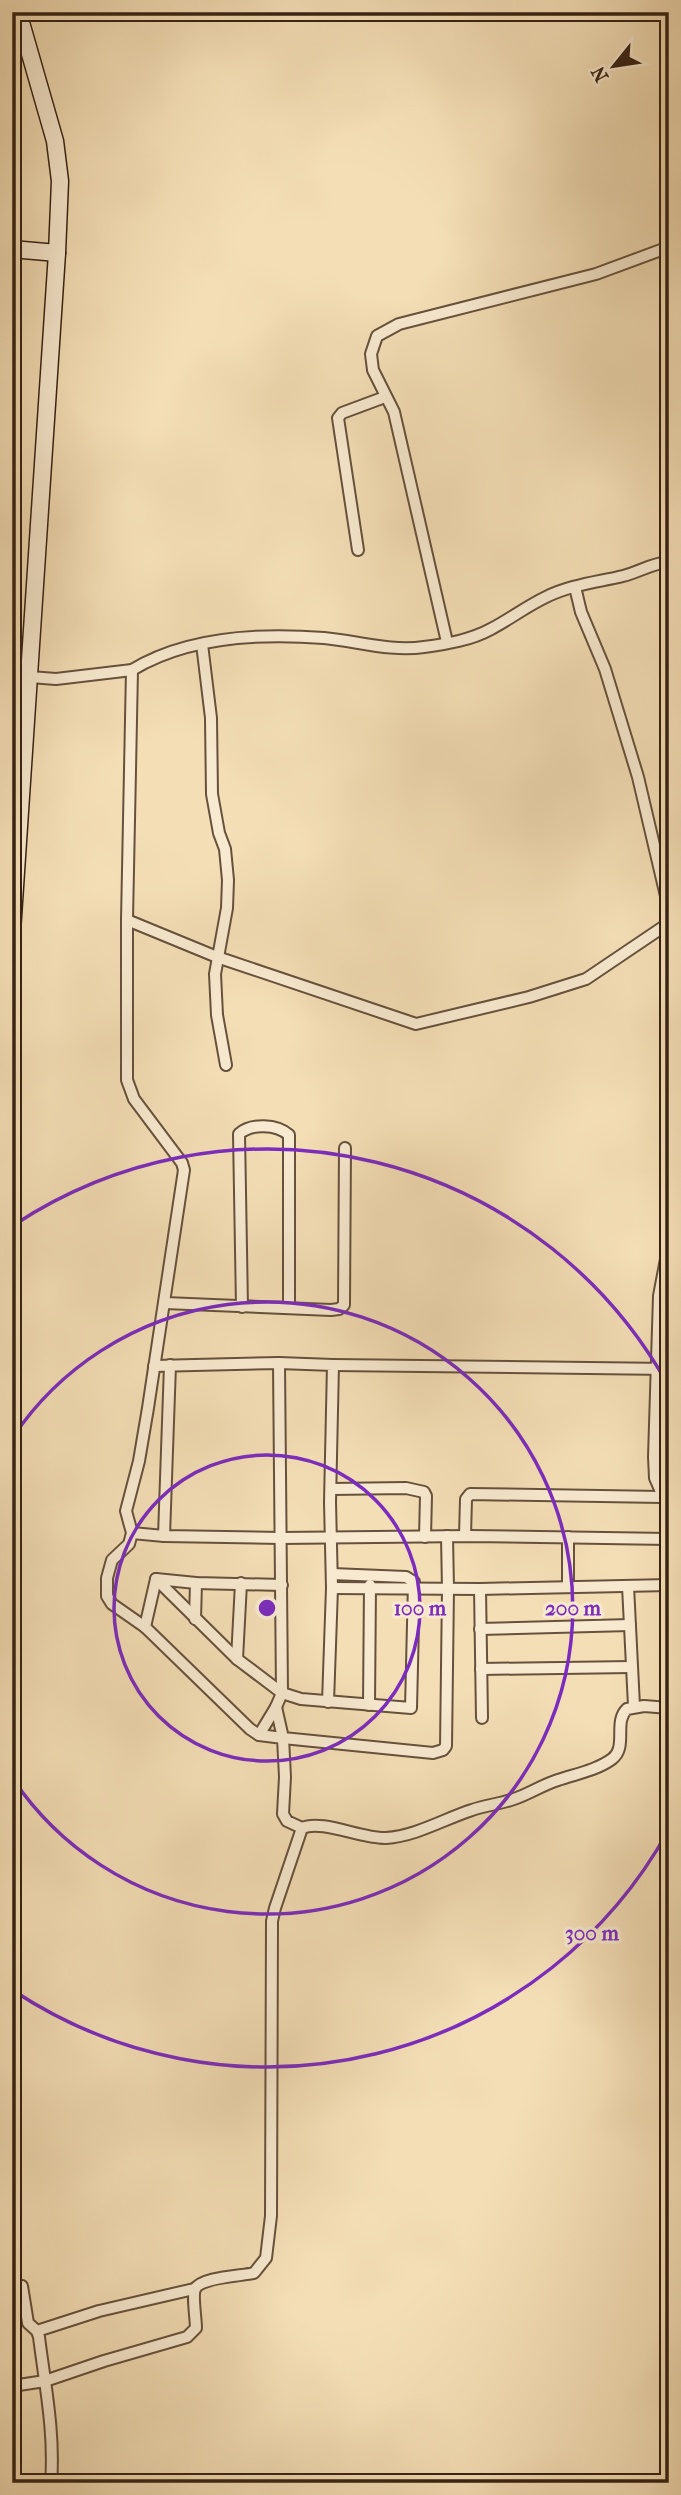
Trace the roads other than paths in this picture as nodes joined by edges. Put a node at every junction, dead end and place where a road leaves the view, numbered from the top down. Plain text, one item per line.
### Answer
1 (18, 12) edge
2 (669, 247) edge
3 (12, 249) edge
4 (57, 253) junction
5 (385, 397) junction
6 (358, 550) dead end
7 (669, 562) edge
8 (575, 587) junction
9 (447, 642) junction
10 (202, 644) junction
11 (132, 670) junction
12 (30, 677) junction
13 (19, 709) edge
14 (669, 909) edge
15 (127, 920) junction
16 (669, 923) edge
17 (12, 932) edge
18 (217, 957) junction
19 (226, 1065) dead end
20 (345, 1148) dead end
21 (669, 1243) edge
22 (165, 1303) junction
23 (242, 1307) junction
24 (289, 1308) junction
25 (279, 1363) junction
26 (170, 1365) junction
27 (333, 1365) junction
28 (154, 1366) junction
29 (663, 1369) edge
30 (331, 1489) junction
31 (662, 1497) junction
32 (669, 1510) edge
33 (132, 1533) junction
34 (164, 1536) junction
35 (447, 1536) junction
36 (466, 1536) junction
37 (425, 1537) junction
38 (568, 1537) junction
39 (281, 1538) junction
40 (331, 1538) junction
41 (669, 1539) edge
42 (332, 1573) junction
43 (370, 1575) junction
44 (156, 1579) junction
45 (196, 1583) junction
46 (241, 1583) junction
47 (282, 1585) junction
48 (669, 1585) edge
49 (628, 1586) junction
50 (568, 1587) junction
51 (332, 1588) junction
52 (414, 1589) junction
53 (448, 1589) junction
54 (480, 1589) junction
55 (370, 1590) junction
56 (195, 1619) junction
57 (630, 1625) junction
58 (145, 1627) junction
59 (480, 1629) junction
60 (237, 1659) junction
61 (632, 1667) junction
62 (481, 1669) junction
63 (282, 1693) junction
64 (328, 1702) junction
65 (369, 1705) junction
66 (634, 1706) junction
67 (276, 1707) junction
68 (669, 1709) edge
69 (482, 1718) dead end
70 (259, 1735) junction
71 (283, 1738) junction
72 (302, 1828) junction
73 (22, 2286) dead end
74 (194, 2289) junction
75 (37, 2331) junction
76 (46, 2381) junction
77 (12, 2386) edge
78 (51, 2483) edge

1 - 4 street
2 - 5 street
3 - 4 street
4 - 12 street
5 - 6 street
5 - 9 street
7 - 8 street
8 - 9 street
8 - 14 street
9 - 10 street
10 - 11 street
10 - 18 street
11 - 12 street
11 - 15 street
12 - 13 street
13 - 17 street
15 - 18 street
15 - 22 street
16 - 18 street
18 - 19 street
20 - 24 street
21 - 29 street
22 - 23 street
22 - 28 street
23 - 24 street
23 - 24 street
25 - 26 street
25 - 27 street
25 - 39 street
26 - 28 street
26 - 34 street
27 - 29 street
27 - 30 street
28 - 33 street
29 - 31 street
30 - 37 street
30 - 40 street
31 - 32 street
31 - 36 street
33 - 34 street
33 - 58 street
34 - 39 street
35 - 36 street
35 - 37 street
35 - 53 street
36 - 38 street
37 - 40 street
38 - 41 street
38 - 50 street
39 - 40 street
39 - 47 street
40 - 42 street
42 - 43 street
42 - 51 street
43 - 52 street
43 - 55 street
44 - 45 street
44 - 56 street
44 - 58 street
45 - 46 street
45 - 56 street
46 - 47 street
46 - 60 street
47 - 63 street
48 - 49 street
49 - 50 street
49 - 57 street
50 - 54 street
51 - 55 street
51 - 64 street
52 - 53 street
52 - 55 street
52 - 65 street
53 - 54 street
53 - 71 street
54 - 59 street
55 - 65 street
56 - 60 street
57 - 59 street
57 - 61 street
58 - 70 street
59 - 62 street
60 - 63 street
61 - 62 street
61 - 66 street
62 - 69 street
63 - 64 street
63 - 67 street
64 - 65 street
66 - 68 street
66 - 72 street
67 - 70 street
67 - 71 street
70 - 71 street
71 - 72 street
72 - 74 street
73 - 75 street
74 - 75 street
74 - 76 street
75 - 76 street
76 - 77 street
76 - 78 street

